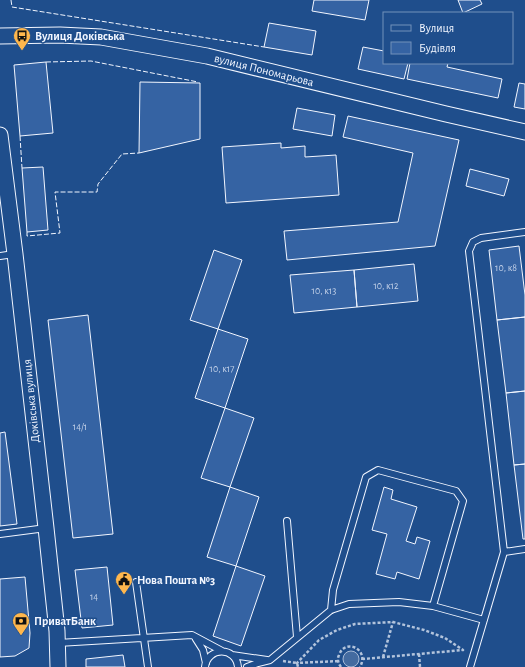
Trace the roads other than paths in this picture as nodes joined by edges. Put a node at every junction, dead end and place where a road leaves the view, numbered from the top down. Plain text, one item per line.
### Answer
1 (0, 36) edge
2 (525, 132) edge
3 (0, 136) edge
4 (525, 232) edge
5 (7, 255) edge
6 (287, 521) dead end
7 (46, 528) junction
8 (0, 534) edge
9 (525, 549) edge
10 (504, 552) junction
11 (136, 582) dead end
12 (432, 606) junction
13 (330, 610) junction
14 (484, 620) junction
15 (192, 635) junction
16 (297, 637) junction
17 (143, 638) junction
18 (57, 643) junction
19 (222, 651) junction
20 (232, 655) junction
21 (270, 660) junction
22 (205, 665) edge
23 (55, 666) edge
24 (148, 667) edge
25 (238, 667) edge
26 (248, 667) edge
27 (470, 667) edge

1 - 2 street, вулиця Пономарьова
3 - 5 street, Доківська вулиця
4 - 10 lane
5 - 7 street, Доківська вулиця
6 - 16 lane
7 - 8 lane
7 - 18 street, Доківська вулиця
9 - 10 lane
10 - 14 lane
11 - 17 lane
12 - 13 lane
12 - 13 lane
12 - 14 lane
13 - 16 lane
14 - 27 lane
15 - 17 lane
15 - 19 lane
15 - 22 lane
16 - 21 lane
17 - 18 lane
17 - 24 lane
18 - 23 street, Доківська вулиця
19 - 20 lane
19 - 22 lane
20 - 21 lane
20 - 25 lane
21 - 26 lane

